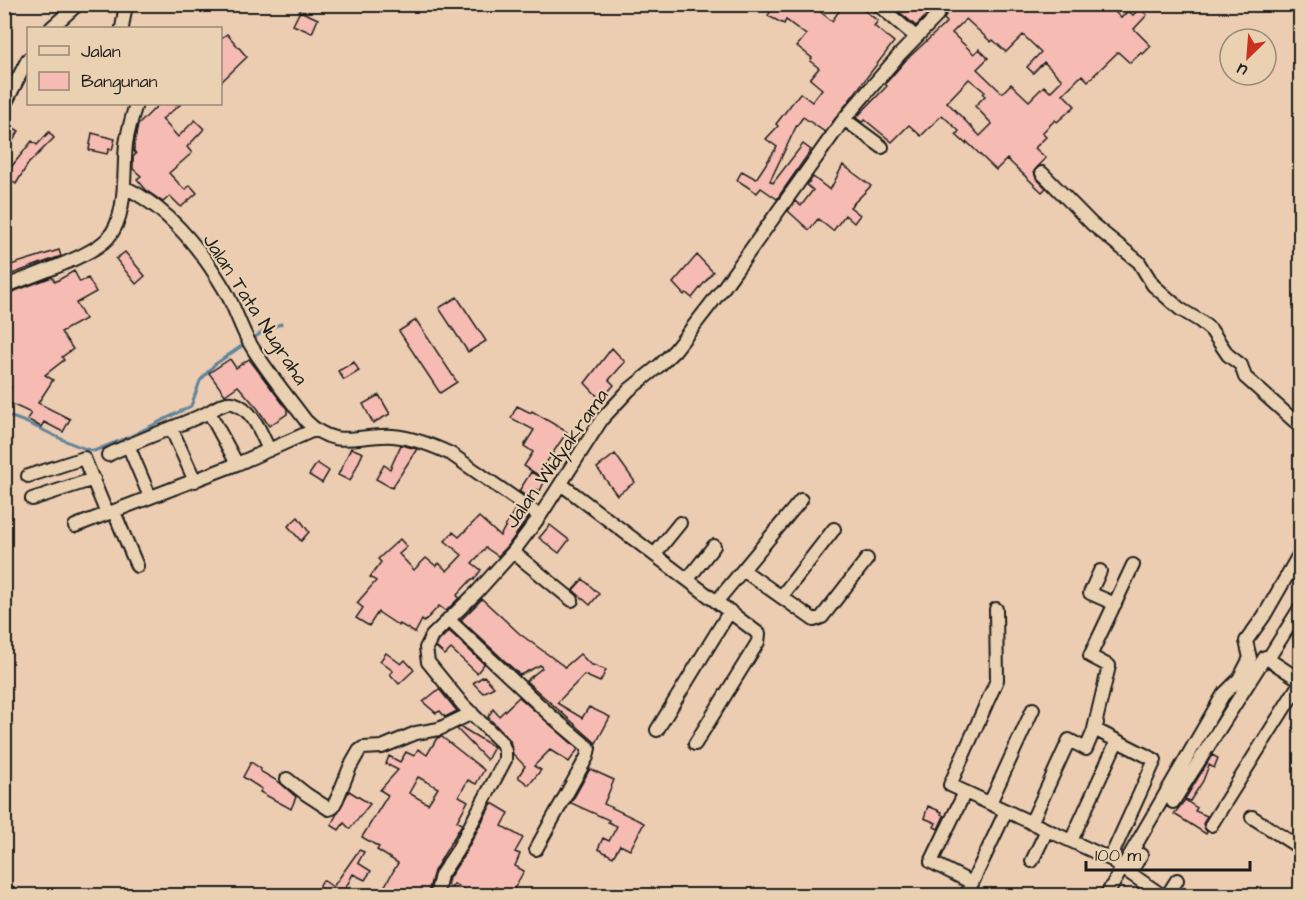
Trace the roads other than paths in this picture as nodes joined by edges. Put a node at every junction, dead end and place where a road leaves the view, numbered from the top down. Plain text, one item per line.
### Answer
1 (78, 4) edge
2 (877, 4) edge
3 (944, 4) edge
4 (123, 7) edge
5 (52, 27) edge
6 (122, 27) edge
7 (916, 37) junction
8 (27, 62) edge
9 (136, 105) edge
10 (4, 106) edge
11 (844, 119) junction
12 (882, 147) dead end
13 (1042, 173) dead end
14 (124, 188) junction
15 (4, 287) edge
16 (209, 412) junction
17 (1300, 426) edge
18 (171, 428) junction
19 (315, 430) junction
20 (128, 445) junction
21 (269, 450) junction
22 (108, 455) dead end
23 (237, 464) junction
24 (28, 476) dead end
25 (94, 479) junction
26 (195, 481) junction
27 (561, 484) junction
28 (150, 497) junction
29 (33, 499) dead end
30 (801, 500) dead end
31 (111, 513) junction
32 (540, 516) junction
33 (680, 523) dead end
34 (75, 526) dead end
35 (834, 529) dead end
36 (714, 546) dead end
37 (513, 552) junction
38 (1300, 553) edge
39 (655, 554) junction
40 (867, 559) dead end
41 (1133, 565) dead end
42 (137, 566) dead end
43 (743, 570) junction
44 (1100, 571) dead end
45 (688, 579) junction
46 (781, 597) junction
47 (572, 600) dead end
48 (717, 601) junction
49 (1115, 604) junction
50 (1300, 608) edge
51 (996, 609) dead end
52 (730, 611) junction
53 (448, 619) junction
54 (1268, 659) junction
55 (1300, 682) edge
56 (1034, 709) dead end
57 (472, 713) junction
58 (1094, 729) junction
59 (657, 730) dead end
60 (1117, 741) junction
61 (695, 744) dead end
62 (287, 778) dead end
63 (965, 792) junction
64 (1173, 802) dead end
65 (990, 803) junction
66 (1006, 811) junction
67 (1252, 817) dead end
68 (1031, 823) junction
69 (1211, 825) dead end
70 (1047, 830) junction
71 (1071, 841) junction
72 (1300, 848) edge
73 (536, 849) dead end
74 (1141, 855) dead end
75 (1032, 861) dead end
76 (1120, 866) junction
77 (1177, 880) dead end
78 (972, 883) junction
79 (436, 896) edge
80 (966, 896) edge
81 (1100, 896) edge
82 (1106, 896) edge
83 (1165, 896) edge

1 - 5 street
2 - 7 street
3 - 7 street, Jalan Widyakrama
4 - 6 street
7 - 11 street, Jalan Widyakrama
8 - 10 street
9 - 14 street
11 - 12 street
11 - 27 street, Jalan Widyakrama
13 - 17 street
14 - 15 street
14 - 19 street, Jalan Tata Nugraha
16 - 18 street
16 - 21 street
16 - 23 street
18 - 20 street
18 - 26 street
19 - 21 street
19 - 32 street
20 - 22 street
20 - 28 street
21 - 23 street
23 - 26 street
24 - 25 street
25 - 29 street
25 - 31 street
26 - 28 street
27 - 32 street, Jalan Widyakrama
27 - 39 street
28 - 31 street
30 - 43 street
31 - 34 street
31 - 42 street
32 - 37 street, Jalan Widyakrama
33 - 39 street
35 - 46 street
36 - 45 street
37 - 47 street
37 - 53 street, Jalan Widyakrama
38 - 76 street
39 - 45 street
40 - 46 street
41 - 49 street
43 - 46 street
43 - 48 street
44 - 49 street
45 - 48 street
48 - 52 street
49 - 58 street
50 - 54 street
51 - 63 street
52 - 59 street
52 - 61 street
53 - 57 street, Jalan Widyakrama
53 - 73 street
54 - 55 street
54 - 64 street
55 - 69 street
56 - 65 street
57 - 62 street
57 - 79 street, Jalan Widyakrama
58 - 60 street
58 - 68 street
60 - 71 street
60 - 76 street
63 - 65 street
63 - 78 street
65 - 66 street
66 - 68 street
66 - 78 street
67 - 72 street
68 - 70 street
70 - 71 street
70 - 75 street
71 - 76 street
74 - 76 street
76 - 81 street
76 - 82 street
76 - 83 street
77 - 83 street
78 - 80 street

